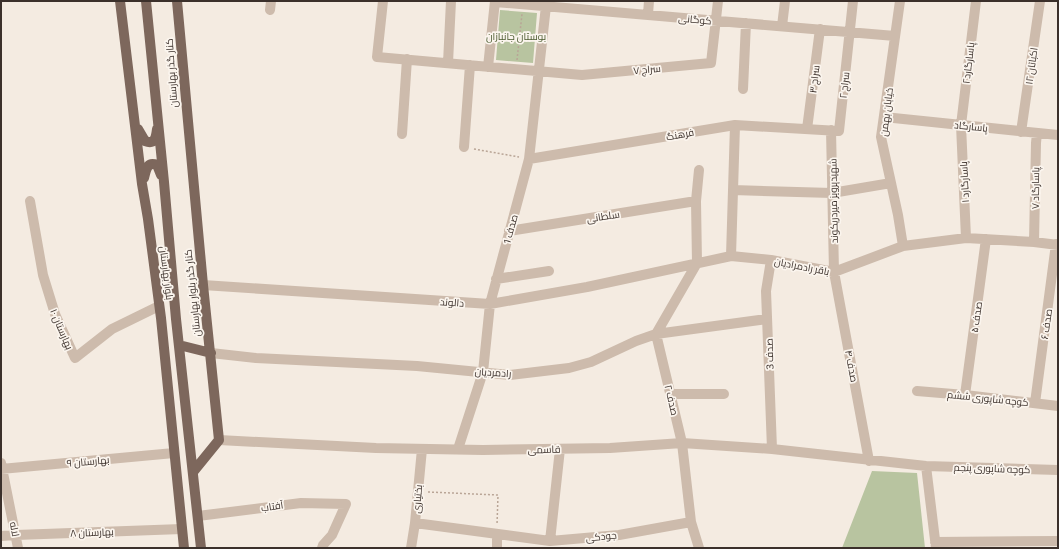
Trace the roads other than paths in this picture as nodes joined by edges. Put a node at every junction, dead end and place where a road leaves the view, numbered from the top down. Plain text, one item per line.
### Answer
1 (120, 1) edge
2 (146, 1) edge
3 (177, 1) edge
4 (383, 1) edge
5 (451, 1) edge
6 (495, 1) edge
7 (649, 1) edge
8 (718, 1) edge
9 (785, 1) edge
10 (853, 1) edge
11 (900, 1) edge
12 (976, 1) edge
13 (1040, 1) edge
14 (578, 5) edge
15 (546, 6) junction
16 (648, 14) junction
17 (715, 20) junction
18 (746, 23) junction
19 (782, 26) junction
20 (820, 29) junction
21 (850, 32) junction
22 (896, 36) junction
23 (407, 59) junction
24 (448, 63) junction
25 (470, 65) junction
26 (488, 67) junction
27 (540, 72) junction
28 (743, 89) dead end
29 (884, 117) junction
30 (158, 122) junction
31 (735, 125) junction
32 (961, 125) junction
33 (136, 126) junction
34 (807, 129) junction
35 (831, 130) junction
36 (1021, 132) junction
37 (1037, 133) junction
38 (402, 134) dead end
39 (1058, 136) edge
40 (190, 144) joint
41 (464, 147) road end
42 (529, 159) junction
43 (699, 170) dead end
44 (164, 182) junction
45 (891, 183) junction
46 (142, 184) junction
47 (733, 190) junction
48 (832, 193) junction
49 (30, 201) dead end
50 (696, 201) junction
51 (509, 231) junction
52 (966, 238) junction
53 (986, 239) junction
54 (1034, 242) junction
55 (1057, 245) edge
56 (902, 246) junction
57 (731, 256) junction
58 (771, 260) junction
59 (698, 263) junction
60 (549, 271) dead end
61 (834, 272) junction
62 (496, 279) junction
63 (203, 285) junction
64 (490, 304) junction
65 (160, 306) junction
66 (768, 319) junction
67 (656, 334) junction
68 (179, 345) junction
69 (211, 353) junction
70 (483, 372) junction
71 (917, 391) dead end
72 (670, 394) junction
73 (724, 394) dead end
74 (965, 395) junction
75 (1035, 403) junction
76 (1058, 406) edge
77 (219, 440) junction
78 (682, 443) junction
79 (422, 449) junction
80 (458, 449) junction
81 (560, 449) junction
82 (772, 449) junction
83 (174, 453) junction
84 (869, 461) junction
85 (926, 466) junction
86 (1, 467) edge
87 (1058, 470) edge
88 (193, 472) junction
89 (198, 516) junction
90 (691, 522) junction
91 (415, 523) junction
92 (182, 529) junction
93 (16, 534) junction
94 (497, 534) junction
95 (1, 536) edge
96 (550, 541) junction
97 (1058, 541) edge
98 (936, 545) edge
99 (18, 548) edge
100 (184, 548) edge
101 (201, 548) edge
102 (322, 548) edge
103 (410, 548) edge
104 (497, 548) edge
105 (699, 548) edge

1 - 33 main road, بلوار بهارستان
2 - 30 main road, بلوار بهارستان
3 - 40 main road, کنار گذر بهارستان
4 - 23 street
5 - 24 street
6 - 15 street, کوگانی
6 - 26 street
7 - 16 street
8 - 17 street
9 - 19 street
10 - 21 street
11 - 22 street, خیابان بهمن
12 - 32 street, پاسارگارد۲
13 - 36 street, اکباتان ۱۲
14 - 15 street, کوگانی
14 - 16 street, کوگانی
15 - 27 street, صدف 1
16 - 17 street, کوگانی
17 - 18 street, کوگانی
17 - 27 street, سراج ۷
18 - 19 street, کوگانی
18 - 28 street
19 - 20 street, کوگانی
20 - 21 street, کوگانی
20 - 34 street, سراج ۳
21 - 22 street, کوگانی
21 - 35 street, سراج ۲
22 - 29 street, خیابان بهمن
23 - 24 street
23 - 38 street
24 - 25 street
25 - 26 street
25 - 41 street
26 - 27 street
27 - 42 street, صدف 1
29 - 32 street, پاسارگاد
29 - 45 street, خیابان بهمن
30 - 33 main road
30 - 44 main road, بلوار بهارستان
31 - 34 street, فرهنگ
31 - 42 street, فرهنگ
31 - 47 street
32 - 36 street, پاسارگاد
32 - 52 street, پاسارگارد ۱
33 - 46 main road, بلوار بهارستان
34 - 35 street, فرهنگ
35 - 48 street, شهیدپرویز میردریکوند
36 - 37 street, پاسارگاد
37 - 39 street, پاسارگاد
37 - 54 street, پاسارگاد ۷
40 - 63 main road, کنار گذر بلوار بهارستان
42 - 51 street, صدف 1
43 - 50 street
44 - 46 main road
44 - 68 main road, بلوار بهارستان
45 - 48 street
45 - 56 street, خیابان بهمن
46 - 65 main road, بلوار بهارستان
47 - 48 street
47 - 57 street
48 - 61 street, شهیدپرویز میردریکوند
49 - 65 street, بهارستان ۱۰
50 - 51 street, سلطانی
50 - 59 street
51 - 62 street, صدف 1
52 - 53 street, باقر رادمرادیان
52 - 56 street, باقر رادمرادیان
53 - 54 street, باقر رادمرادیان
53 - 74 street, صدف ۵
54 - 55 street, باقر رادمرادیان
55 - 75 street, صدف ۶
56 - 61 street, باقر رادمرادیان
57 - 58 street, باقر رادمرادیان
57 - 59 street, باقر رادمرادیان
58 - 61 street, باقر رادمرادیان
58 - 66 street, صدف 3
59 - 64 street, دالوند
59 - 67 street
60 - 62 street
61 - 84 street, صدف ۴
62 - 64 street, صدف 1
63 - 64 street, دالوند
63 - 69 main road, کنار گذر بلوار بهارستان
64 - 70 street, صدف 1
65 - 83 main road, بلوار بهارستان
66 - 67 street, رادمردیان
66 - 82 street, صدف 3
67 - 70 street, رادمردیان
67 - 72 street, صدف ۲
68 - 69 main road
68 - 88 main road, بلوار بهارستان
69 - 70 street, رادمردیان
69 - 77 main road, کنار گذر بلوار بهارستان
70 - 80 street, صدف 1
71 - 74 street, کوچه شاپوری ششم
72 - 73 street
72 - 78 street, صدف ۲
74 - 75 street, کوچه شاپوری ششم
75 - 76 street, کوچه شاپوری ششم
77 - 79 street, قاسمی
77 - 88 main road
78 - 81 street, قاسمی
78 - 82 street, قاسمی
78 - 90 street, صدف ۲
79 - 80 street, قاسمی
79 - 91 street, بختیاری
80 - 81 street, قاسمی
81 - 96 street
82 - 84 street, قاسمی
83 - 86 street, بهارستان ۹
83 - 92 main road, بلوار بهارستان
84 - 85 street, کوچه شاپوری پنجم
85 - 87 street, کوچه شاپوری پنجم
85 - 98 street
86 - 93 street, لاله
88 - 89 main road, بلوار بهارستان
89 - 101 main road, بلوار بهارستان
89 - 102 street, آفتاب
90 - 96 street, جودکی
90 - 105 street, صدف ۲
91 - 94 street, جودکی
91 - 103 street, بختیاری
92 - 93 street, بهارستان ۸
92 - 100 main road, بلوار بهارستان
93 - 95 street, بهارستان ۸
93 - 99 street, لاله
94 - 96 street, جودکی
94 - 104 street
97 - 98 street

